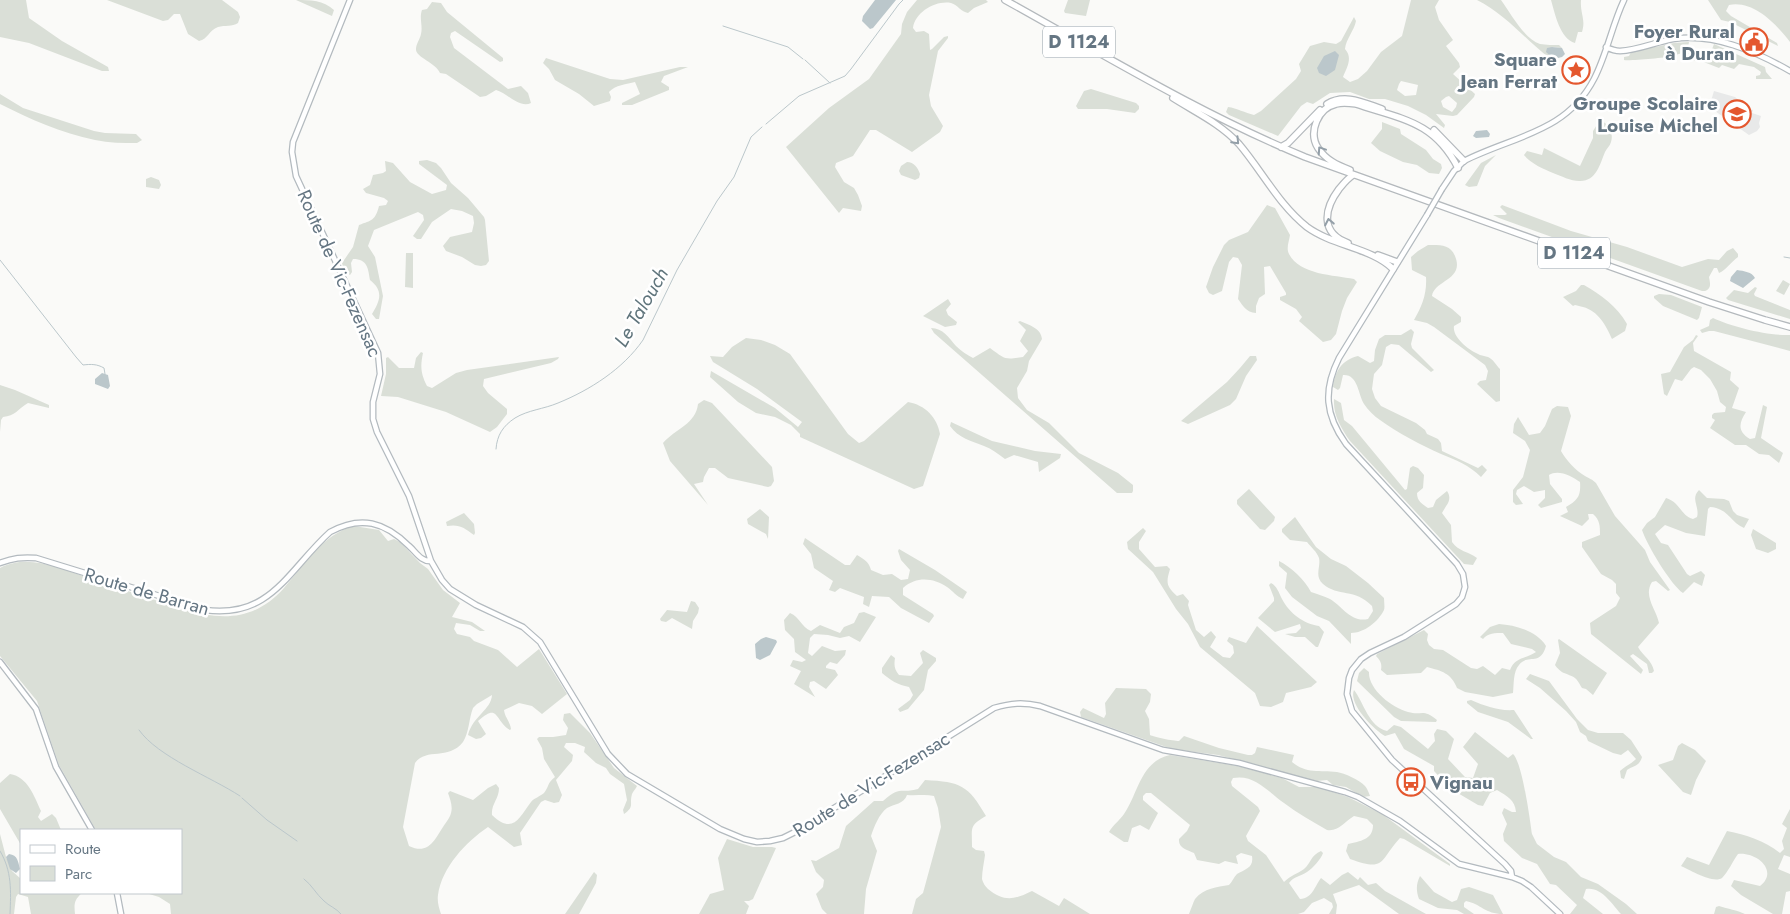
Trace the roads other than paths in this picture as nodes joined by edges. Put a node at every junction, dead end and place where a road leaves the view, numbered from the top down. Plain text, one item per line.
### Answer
1 (350, 0) edge
2 (1005, 0) edge
3 (1624, 0) edge
4 (1606, 47) junction
5 (1790, 70) edge
6 (1154, 83) junction
7 (1281, 147) junction
8 (1464, 161) junction
9 (1458, 168) junction
10 (1356, 176) junction
11 (1397, 262) junction
12 (1393, 269) junction
13 (1790, 326) edge
14 (431, 561) junction
15 (0, 563) edge
16 (0, 662) edge
17 (91, 829) edge
18 (1512, 876) junction
19 (116, 894) edge
20 (121, 914) edge
21 (1560, 914) edge

1 - 14 main road, Route de Vic-Fezensac
2 - 6 highway, D 1124
3 - 4 main road
4 - 5 main road
4 - 8 main road
6 - 7 highway, D 1124
6 -> 12 highway
7 - 8 highway
7 - 10 highway, D 1124
8 - 9 main road
10 -> 9 highway
9 - 11 main road, bridge
11 -> 10 highway
10 - 13 highway, D 1124
11 - 12 main road
12 - 18 main road
14 - 15 main road, Route de Barran
14 - 18 main road, Route de Vic-Fezensac
16 - 17 main road
18 - 21 main road
19 - 20 main road

